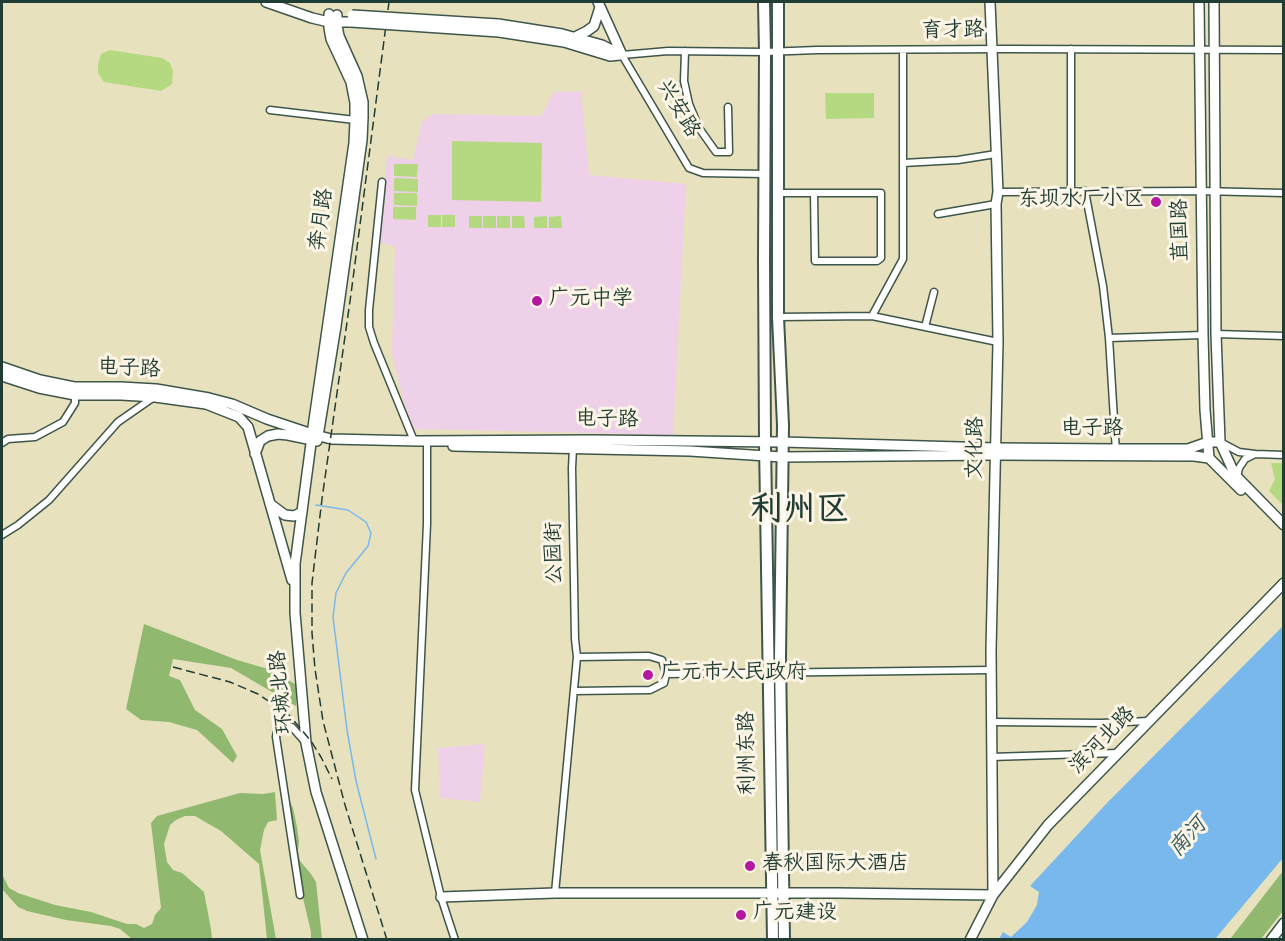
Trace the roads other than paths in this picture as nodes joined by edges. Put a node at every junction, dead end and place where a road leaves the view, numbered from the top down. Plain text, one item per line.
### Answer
1 (266, 2) edge
2 (764, 2) edge
3 (778, 2) edge
4 (990, 2) edge
5 (1199, 2) edge
6 (1214, 2) edge
7 (599, 4) edge
8 (333, 18) junction
9 (498, 28) junction
10 (764, 31) junction
11 (778, 31) junction
12 (574, 37) junction
13 (992, 49) junction
14 (1071, 49) junction
15 (1199, 49) junction
16 (903, 50) junction
17 (1214, 50) junction
18 (1284, 50) edge
19 (685, 51) junction
20 (778, 51) junction
21 (765, 52) junction
22 (622, 55) junction
23 (765, 80) junction
24 (778, 80) junction
25 (728, 107) dead end
26 (270, 110) dead end
27 (355, 120) junction
28 (996, 154) junction
29 (903, 163) junction
30 (765, 174) junction
31 (382, 182) dead end
32 (1071, 191) junction
33 (1085, 191) junction
34 (1200, 191) junction
35 (998, 192) junction
36 (1215, 192) junction
37 (778, 193) junction
38 (814, 193) junction
39 (1284, 193) edge
40 (996, 204) junction
41 (938, 214) dead end
42 (934, 292) dead end
43 (872, 316) junction
44 (778, 317) junction
45 (925, 327) junction
46 (1216, 334) junction
47 (1203, 335) junction
48 (1284, 336) edge
49 (1109, 338) junction
50 (998, 342) junction
51 (2, 367) edge
52 (2, 375) edge
53 (75, 395) junction
54 (155, 397) junction
55 (288, 435) junction
56 (314, 437) junction
57 (414, 441) junction
58 (765, 442) junction
59 (782, 442) junction
60 (1208, 442) junction
61 (1220, 442) junction
62 (2, 443) edge
63 (428, 446) junction
64 (573, 448) junction
65 (309, 452) junction
66 (996, 452) junction
67 (1116, 453) junction
68 (255, 454) junction
69 (1255, 454) junction
70 (1284, 455) edge
71 (766, 457) junction
72 (782, 457) junction
73 (1209, 458) junction
74 (1237, 477) junction
75 (270, 504) junction
76 (1261, 507) junction
77 (302, 512) junction
78 (1284, 525) edge
79 (1284, 532) edge
80 (2, 535) edge
81 (1284, 583) edge
82 (295, 591) junction
83 (577, 657) junction
84 (991, 670) junction
85 (768, 672) junction
86 (780, 672) junction
87 (666, 674) junction
88 (574, 691) junction
89 (1150, 721) junction
90 (991, 722) junction
91 (306, 743) junction
92 (1118, 753) junction
93 (991, 757) junction
94 (555, 893) junction
95 (778, 893) junction
96 (300, 895) dead end
97 (993, 895) junction
98 (441, 897) junction
99 (1284, 923) edge
100 (363, 939) edge
101 (455, 939) edge
102 (773, 939) edge
103 (784, 939) edge
104 (970, 939) edge
105 (1271, 939) edge

1 - 8 main road
2 - 10 highway, 利州东路
3 - 11 highway, 利州东路
4 - 13 main road, 文化路
5 - 15 main road, 苴国路
6 - 17 main road, 苴国路
7 - 12 main road
7 - 22 main road, 兴安路
8 - 9 main road, bridge
8 - 27 main road, 奔月路
8 - 56 main road
9 - 12 main road
9 - 22 main road
10 - 11 main road
10 - 21 highway, 利州东路
11 - 20 highway, 利州东路
12 - 22 main road
13 - 14 street, 育才路
13 - 16 street, 育才路
13 - 28 main road, 文化路
14 - 15 street, 育才路
14 - 32 street
15 - 17 street, 育才路
15 - 34 main road, 苴国路
16 - 20 street, 育才路
16 - 29 street
17 - 18 street, 育才路
17 - 36 main road, 苴国路
19 - 21 street, 育才路
19 - 22 street, 育才路
19 - 25 street
20 - 21 street, 育才路
20 - 24 highway, 利州东路
21 - 23 highway, 利州东路
22 - 30 street, 兴安路
23 - 24 main road
23 - 30 highway, 利州东路
24 - 37 highway, 利州东路
26 - 27 street
27 - 56 main road, 奔月路
28 - 29 street
28 - 35 main road, 文化路
29 - 43 street
30 - 58 highway, 利州东路
31 - 57 street
32 - 33 street
32 - 35 street
33 - 34 street
33 - 49 street
34 - 36 street
34 - 47 main road, 苴国路
35 - 40 main road, 文化路
36 - 39 street
36 - 46 main road, 苴国路
37 - 38 street
37 - 44 highway, 利州东路
38 - 38 street
40 - 41 street
40 - 50 main road, 文化路
42 - 45 street
43 - 44 street
43 - 45 street
44 - 59 highway, 利州东路
45 - 50 street
46 - 48 street
46 - 61 main road, 苴国路
47 - 49 street
47 - 60 main road, 苴国路
49 - 67 street
50 - 66 main road, 文化路
51 - 56 main road, 电子路
52 - 53 main road, 电子路
53 - 54 main road, 电子路
53 - 62 street
54 - 68 main road, 电子路
54 - 80 street
55 - 56 main road
55 - 65 main road
55 - 68 main road
56 - 57 main road, 电子路
56 - 63 main road, 电子路
56 - 65 main road, 环城北路
57 - 58 main road, 电子路
58 - 59 main road, 电子路
58 - 71 highway, 利州东路
59 - 66 main road, 电子路
59 - 72 highway, 利州东路
60 - 61 main road, 电子路
60 - 67 main road, 电子路
60 - 73 main road, 苴国路
61 - 69 street
61 - 74 main road
63 - 64 main road, 电子路
63 - 98 street
64 - 71 main road, 电子路
64 - 83 street, 公园街
65 - 77 main road, 环城北路
66 - 67 main road, 电子路
66 - 72 main road, 电子路
66 - 84 main road, 文化路
67 - 73 main road, 电子路
68 - 75 main road
69 - 70 street
69 - 74 street
71 - 72 main road, 电子路
71 - 85 highway, 利州东路
72 - 86 highway, 利州东路
73 - 76 main road
74 - 76 main road
75 - 77 main road
75 - 82 main road
76 - 78 main road
76 - 79 main road
77 - 82 main road, 环城北路
81 - 89 main road, 滨河北路
82 - 91 main road, 环城北路
83 - 87 street
83 - 88 street, 公园街
84 - 86 street
84 - 90 main road, 文化路
85 - 86 street
85 - 87 street
85 - 95 highway, 利州东路
86 - 95 highway, 利州东路
87 - 88 street
88 - 94 street
89 - 90 street
89 - 92 main road, 滨河北路
90 - 93 main road, 文化路
91 - 96 street
91 - 100 main road, 环城北路
92 - 93 street
92 - 97 main road, 滨河北路
93 - 97 main road, 文化路
94 - 95 main road
94 - 98 main road
95 - 97 main road
95 - 102 highway, 利州东路
95 - 103 highway, 利州东路
97 - 104 main road, 滨河北路
98 - 101 street
99 - 105 main road

